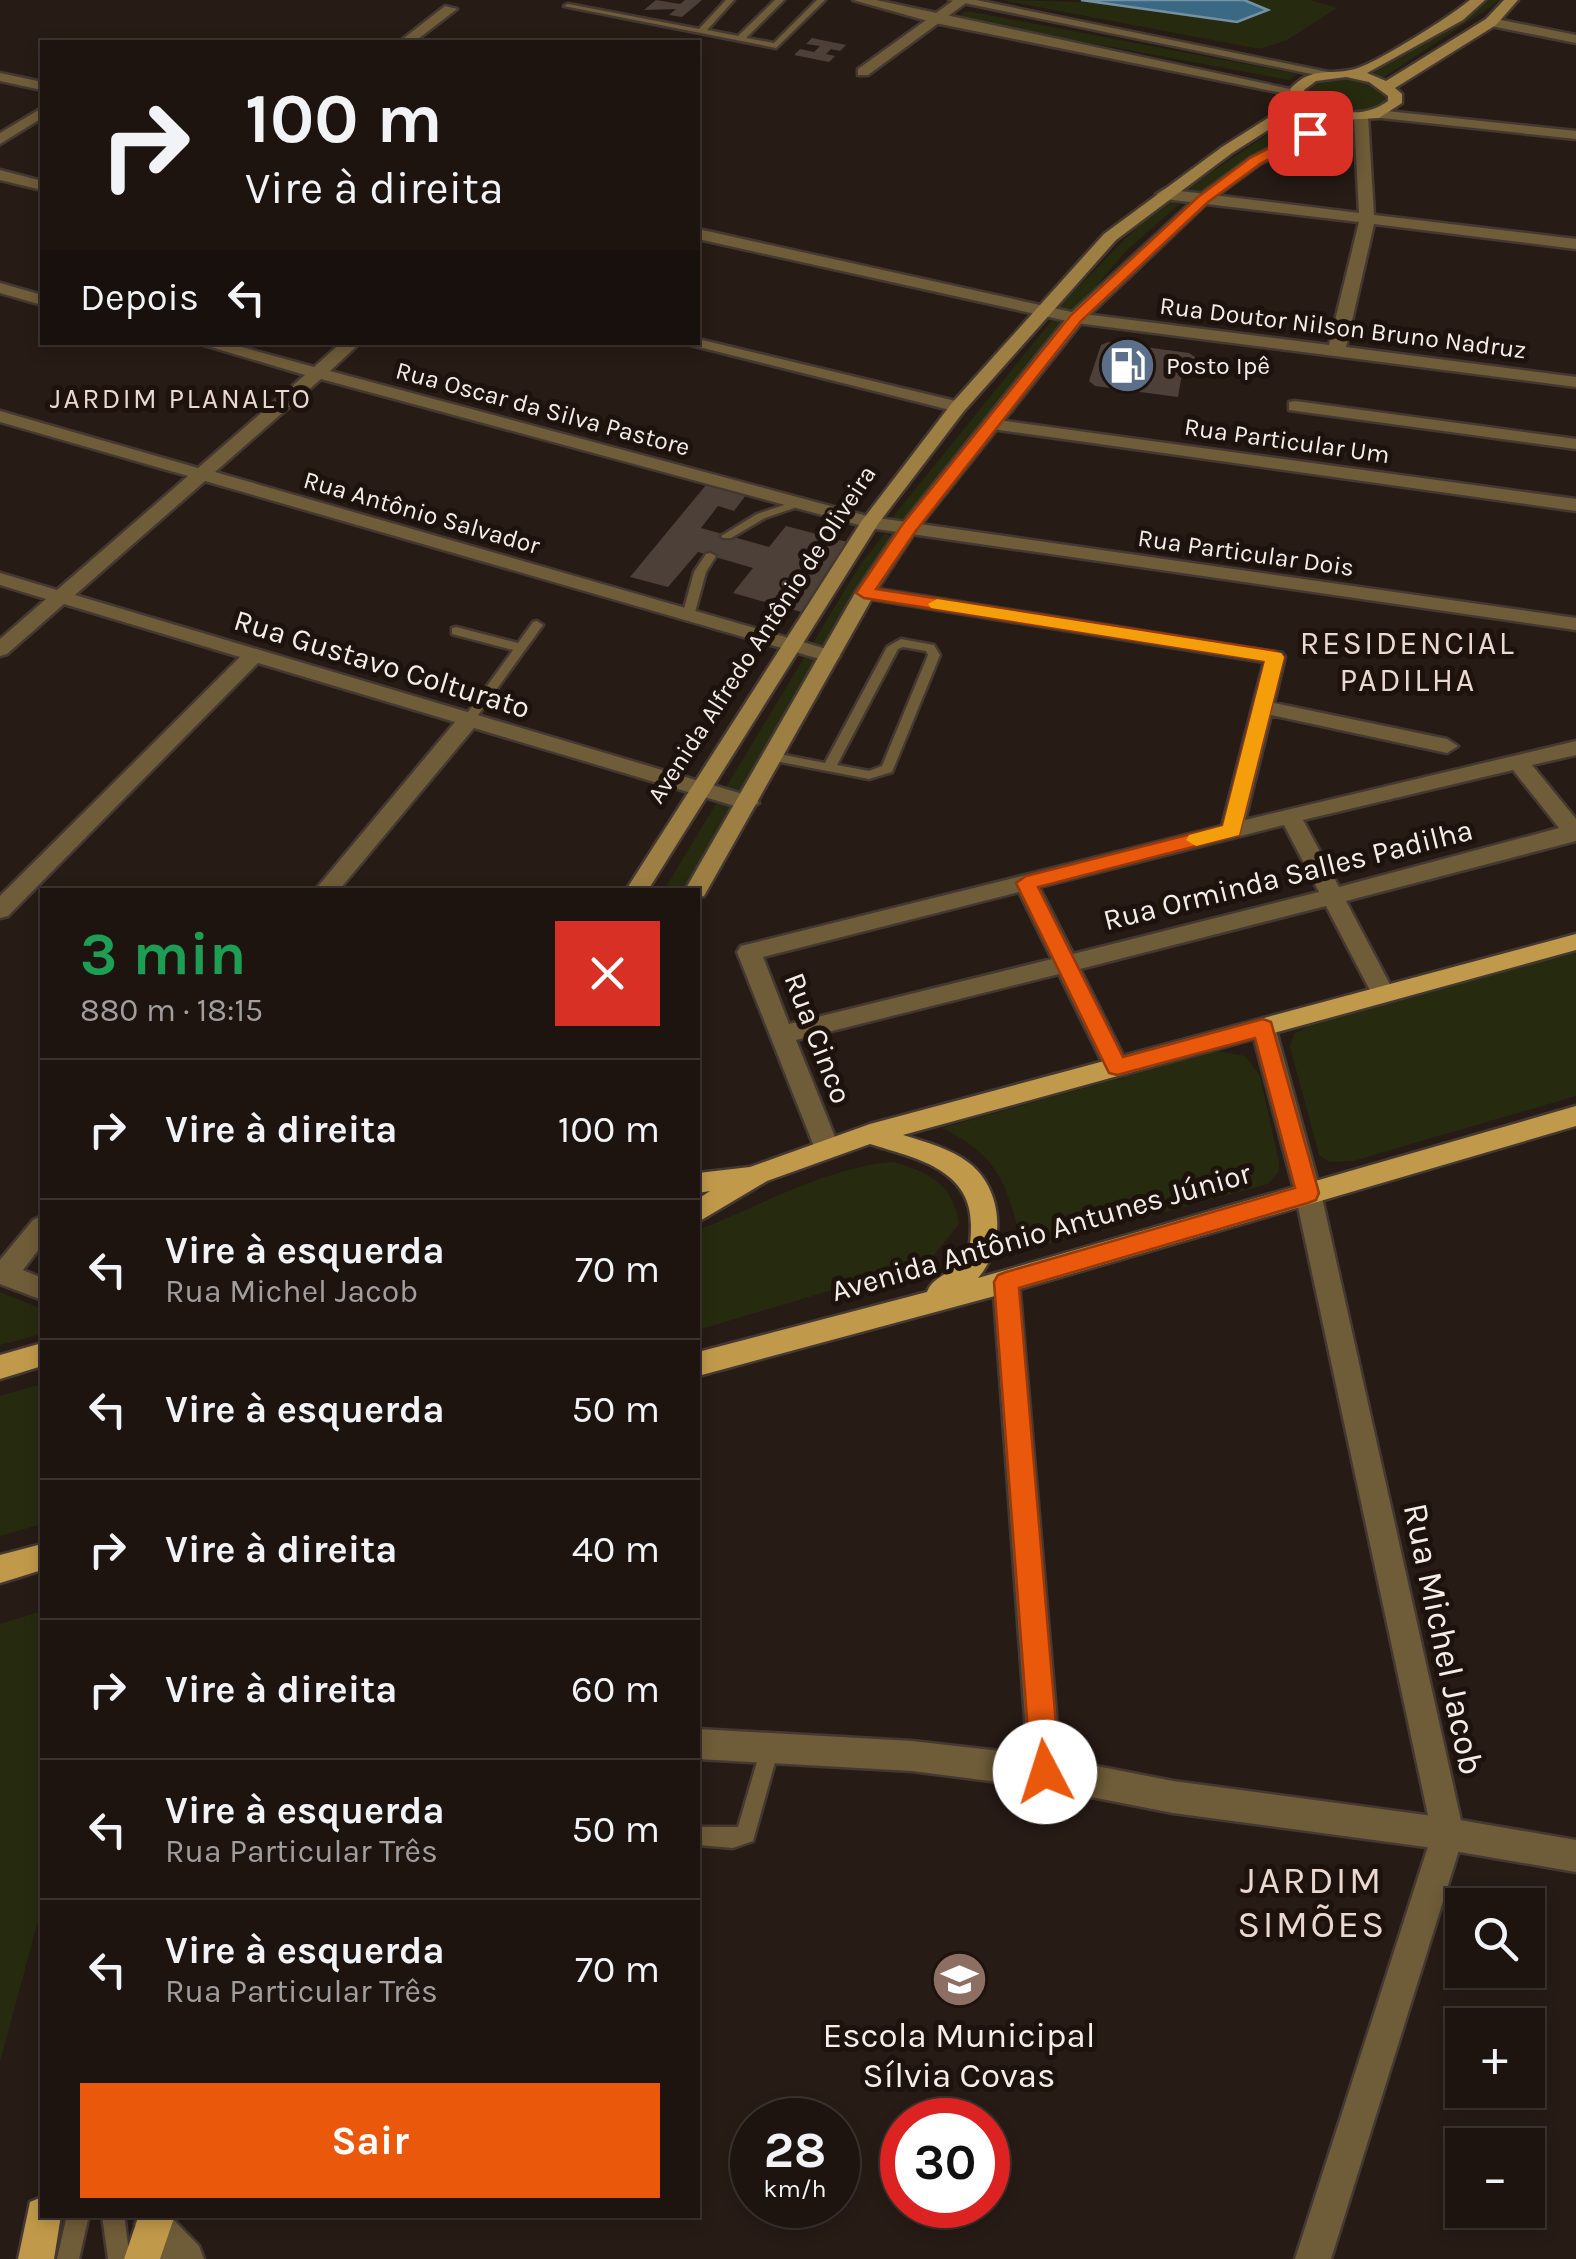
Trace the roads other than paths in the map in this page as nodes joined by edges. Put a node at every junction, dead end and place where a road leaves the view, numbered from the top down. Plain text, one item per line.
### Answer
1 (576, 0) edge
2 (730, 0) edge
3 (780, 0) edge
4 (821, 0) edge
5 (860, 0) edge
6 (960, 0) edge
7 (1478, 0) edge
8 (1511, 0) edge
9 (450, 9) dead end
10 (934, 20) junction
11 (1491, 22) junction
12 (701, 32) junction
13 (740, 39) junction
14 (1576, 39) edge
15 (409, 40) edge
16 (863, 72) dead end
17 (1326, 74) junction
18 (1356, 74) junction
19 (0, 77) edge
20 (40, 86) edge
21 (1388, 86) junction
22 (1300, 97) junction
23 (1395, 102) junction
24 (40, 113) edge
25 (1360, 115) junction
26 (1422, 120) junction
27 (1576, 135) edge
28 (0, 140) edge
29 (0, 175) edge
30 (40, 185) edge
31 (1164, 194) junction
32 (1203, 200) junction
33 (1368, 220) junction
34 (700, 234) edge
35 (1576, 244) edge
36 (0, 288) edge
37 (40, 299) edge
38 (1044, 312) junction
39 (1076, 318) junction
40 (213, 345) edge
41 (350, 345) edge
42 (700, 345) edge
43 (1336, 352) junction
44 (318, 374) junction
45 (1576, 382) edge
46 (1295, 406) dead end
47 (958, 407) junction
48 (0, 416) edge
49 (992, 424) junction
50 (1576, 444) edge
51 (202, 474) junction
52 (799, 503) junction
53 (1576, 505) edge
54 (870, 522) junction
55 (908, 529) junction
56 (727, 536) dead end
57 (710, 556) dead end
58 (0, 580) edge
59 (864, 593) junction
60 (60, 598) junction
61 (688, 616) junction
62 (1576, 624) edge
63 (538, 625) dead end
64 (456, 631) dead end
65 (791, 646) junction
66 (521, 648) junction
67 (0, 650) edge
68 (253, 656) junction
69 (830, 656) junction
70 (1264, 707) junction
71 (467, 722) junction
72 (1446, 746) dead end
73 (1576, 748) edge
74 (774, 757) junction
75 (1518, 762) junction
76 (830, 766) junction
77 (701, 790) junction
78 (748, 803) junction
79 (1290, 816) junction
80 (1232, 830) junction
81 (1575, 833) edge
82 (1026, 883) junction
83 (328, 888) edge
84 (638, 888) edge
85 (697, 888) edge
86 (1332, 897) junction
87 (0, 910) edge
88 (1576, 942) edge
89 (1065, 963) junction
90 (1382, 994) junction
91 (1263, 1027) junction
92 (782, 1035) junction
93 (1117, 1067) junction
94 (1576, 1116) edge
95 (870, 1134) junction
96 (826, 1148) junction
97 (758, 1174) junction
98 (700, 1183) edge
99 (1308, 1193) junction
100 (700, 1211) edge
101 (40, 1229) edge
102 (2, 1273) edge
103 (1006, 1282) junction
104 (40, 1288) edge
105 (922, 1302) junction
106 (40, 1357) edge
107 (700, 1363) edge
108 (0, 1367) edge
109 (40, 1558) edge
110 (0, 1569) edge
111 (700, 1744) edge
112 (770, 1748) junction
113 (1045, 1772) junction
114 (1448, 1834) junction
115 (700, 1836) edge
116 (1576, 1856) edge
117 (43, 2218) edge
118 (77, 2218) edge
119 (113, 2218) edge
120 (151, 2233) edge
121 (36, 2259) edge
122 (68, 2259) edge
123 (119, 2259) edge
124 (186, 2259) edge
125 (1313, 2259) edge

1 - 12 lane
2 - 12 lane
3 - 13 lane
4 - 13 lane
5 - 10 street
6 - 10 street
6 - 17 street
7 - 18 main road
8 - 11 main road
9 - 15 street
10 - 16 street
10 - 22 street
11 - 14 street
11 - 21 main road
12 - 13 lane
17 - 18 main road
17 - 22 main road, Avenida Alfredo Antônio de Oliveira
18 - 21 main road
19 - 20 street
21 - 23 main road
22 - 25 main road
22 - 31 main road, Avenida Alfredo Antônio de Oliveira
23 - 25 main road
23 - 26 street
24 - 28 street
25 - 26 street
25 - 32 main road
25 - 33 street
26 - 27 street
29 - 30 street
31 - 32 street
31 - 38 main road, Avenida Alfredo Antônio de Oliveira
32 - 33 street
32 - 39 main road
33 - 35 street
33 - 43 street
34 - 38 street, Rua Doutor Nilson Bruno Nadruz
36 - 37 street
38 - 39 street, Rua Doutor Nilson Bruno Nadruz
38 - 47 main road, Avenida Alfredo Antônio de Oliveira
39 - 43 street, Rua Doutor Nilson Bruno Nadruz
39 - 49 main road
40 - 44 street, Rua Oscar da Silva Pastore
41 - 44 street
42 - 47 street
43 - 45 street, Rua Doutor Nilson Bruno Nadruz
44 - 51 street
44 - 52 street, Rua Oscar da Silva Pastore
46 - 50 street
47 - 54 main road, Avenida Alfredo Antônio de Oliveira
48 - 51 street, Rua Antônio Salvador
49 - 53 street, Rua Particular Um
49 - 55 main road
51 - 60 street
51 - 61 street, Rua Antônio Salvador
52 - 54 street, Rua Oscar da Silva Pastore
52 - 56 lane
54 - 55 street, Rua Particular Dois
54 - 65 main road, Avenida Alfredo Antônio de Oliveira
55 - 59 main road
55 - 62 street, Rua Particular Dois
57 - 61 lane
58 - 60 street, Rua Gustavo Colturato
59 - 69 main road
59 - 70 street
60 - 67 street
60 - 68 street, Rua Gustavo Colturato
61 - 65 street, Rua Antônio Salvador
63 - 66 lane
64 - 66 lane
65 - 69 street, Rua Antônio Salvador
65 - 77 main road, Avenida Alfredo Antônio de Oliveira
66 - 71 lane
68 - 71 street, Rua Gustavo Colturato
68 - 87 street
69 - 74 main road
70 - 72 street
70 - 80 street
71 - 77 street, Rua Gustavo Colturato
71 - 83 street
73 - 75 street
74 - 76 lane
74 - 78 main road
75 - 79 street
75 - 81 street
76 - 76 lane
77 - 78 street, Rua Gustavo Colturato
77 - 84 main road, Avenida Alfredo Antônio de Oliveira
78 - 85 main road
79 - 80 street
79 - 86 street
80 - 82 street
81 - 86 street, Rua Orminda Salles Padilha
82 - 89 street
82 - 92 street, Rua Cinco
86 - 89 street, Rua Orminda Salles Padilha
86 - 90 street
88 - 90 main road
89 - 92 street, Rua Orminda Salles Padilha
89 - 93 street
90 - 91 main road
91 - 93 main road
91 - 99 street, Rua Michel Jacob
92 - 96 street, Rua Cinco
93 - 95 main road
94 - 99 main road, Avenida Antônio Antunes Júnior
95 - 96 main road
95 - 105 main road
96 - 97 main road
97 - 98 main road
97 - 100 main road
99 - 103 main road, Avenida Antônio Antunes Júnior
99 - 114 street, Rua Michel Jacob
101 - 102 street
102 - 104 street
103 - 105 main road, Avenida Antônio Antunes Júnior
103 - 113 street
105 - 107 main road, Avenida Antônio Antunes Júnior
106 - 108 main road
109 - 110 main road
111 - 112 street
112 - 113 street
112 - 115 lane
113 - 114 street
114 - 116 street
114 - 125 street, Rua Michel Jacob
117 - 121 main road
118 - 122 lane
119 - 123 lane
120 - 124 street

